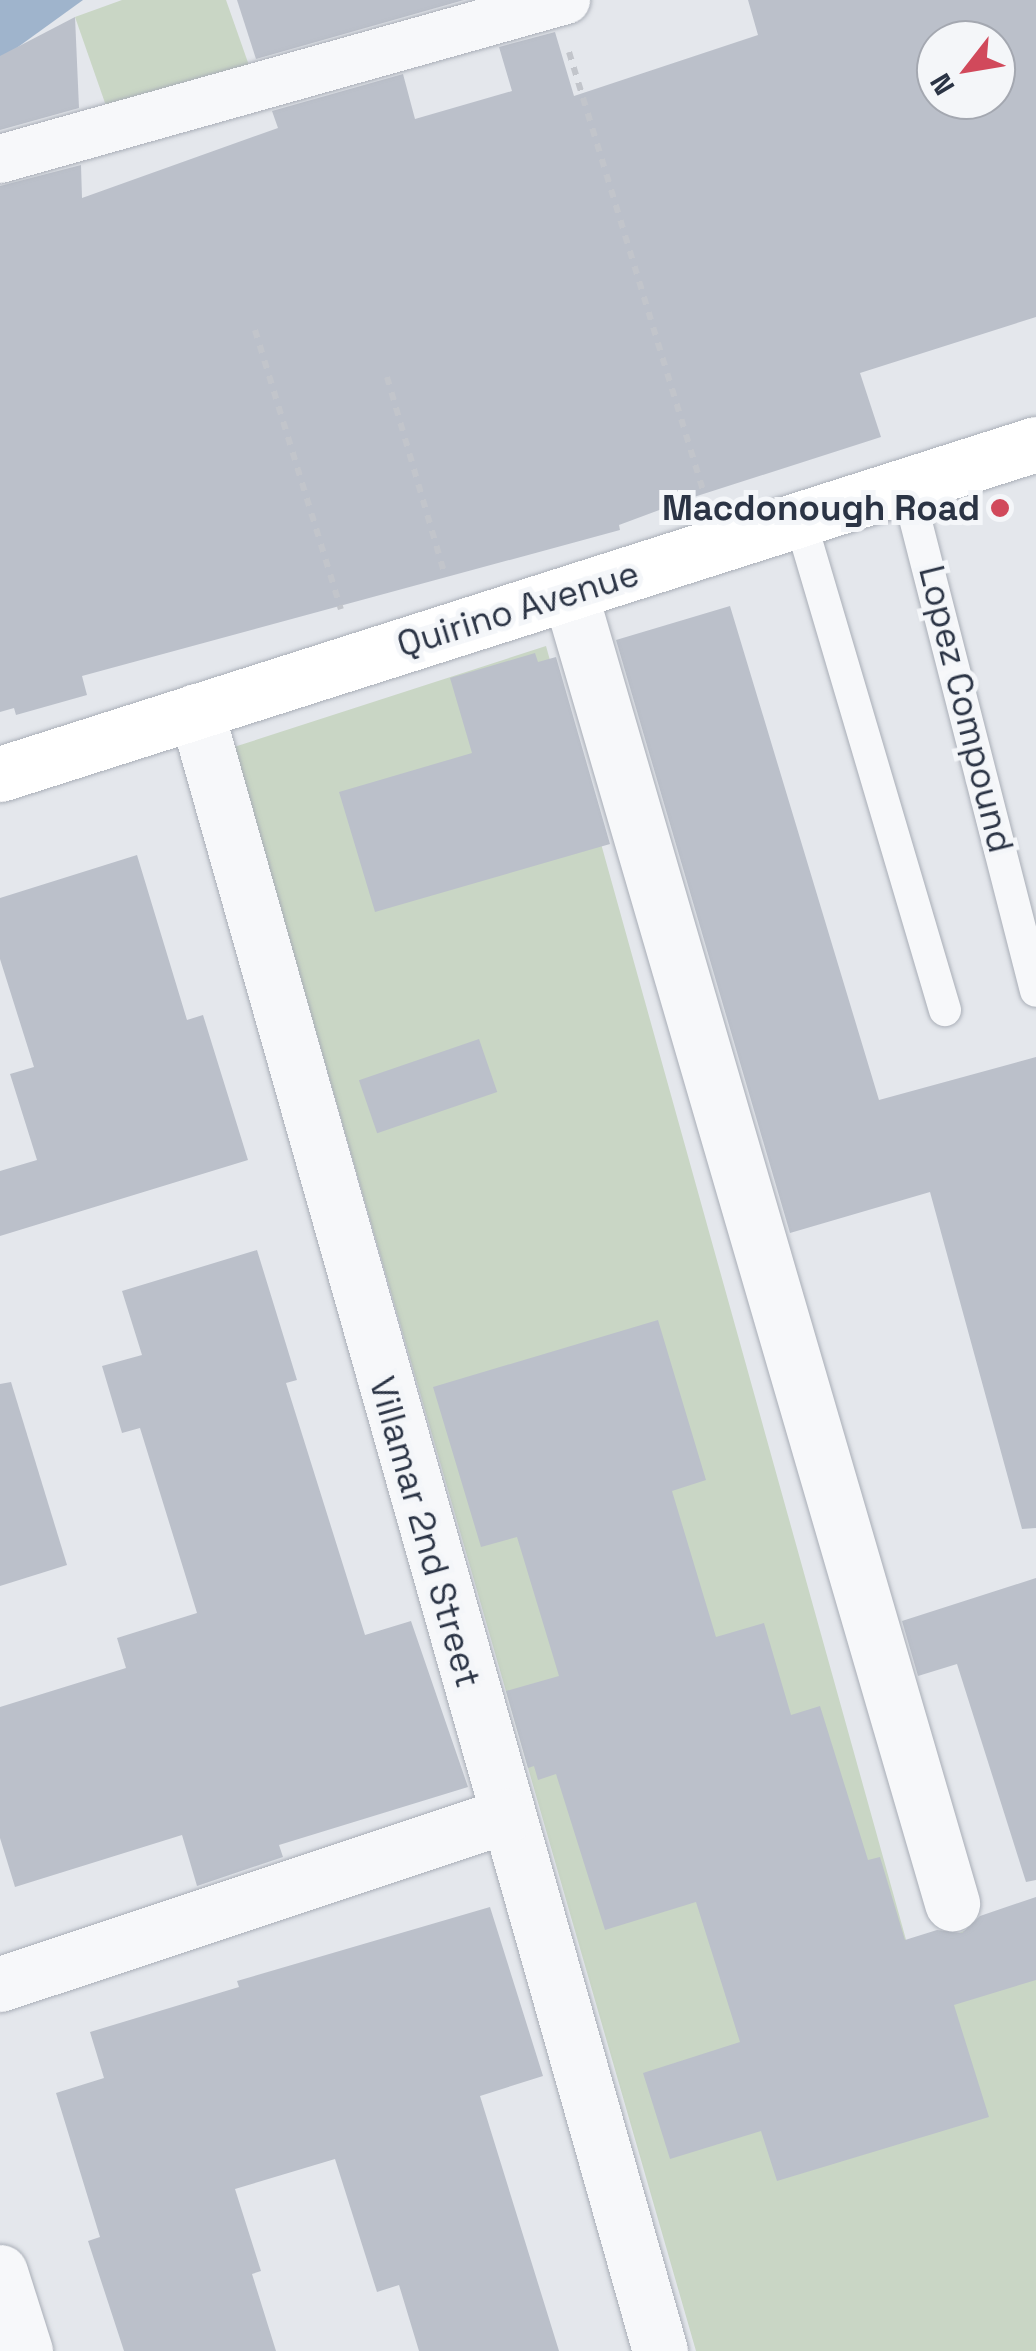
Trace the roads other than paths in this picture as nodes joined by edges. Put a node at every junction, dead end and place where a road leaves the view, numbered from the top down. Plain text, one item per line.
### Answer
1 (560, 2) edge
2 (0, 159) edge
3 (1036, 444) edge
4 (906, 487) junction
5 (801, 523) junction
6 (570, 594) junction
7 (196, 710) junction
8 (0, 774) edge
9 (1036, 990) edge
10 (945, 1010) dead end
11 (504, 1816) junction
12 (952, 1903) dead end
13 (0, 1984) edge
14 (0, 2272) edge
15 (25, 2351) edge
16 (660, 2351) edge

1 - 2 street
3 - 4 main road, Quirino Avenue
4 - 5 main road, Quirino Avenue
4 - 9 lane, Lopez Compound
5 - 6 main road, Quirino Avenue
5 - 10 lane
6 - 7 main road, Quirino Avenue
6 - 12 street
7 - 8 main road, Quirino Avenue
7 - 11 street, Villamar 2nd Street
11 - 13 street
11 - 16 street, Villamar 2nd Street
14 - 15 street

